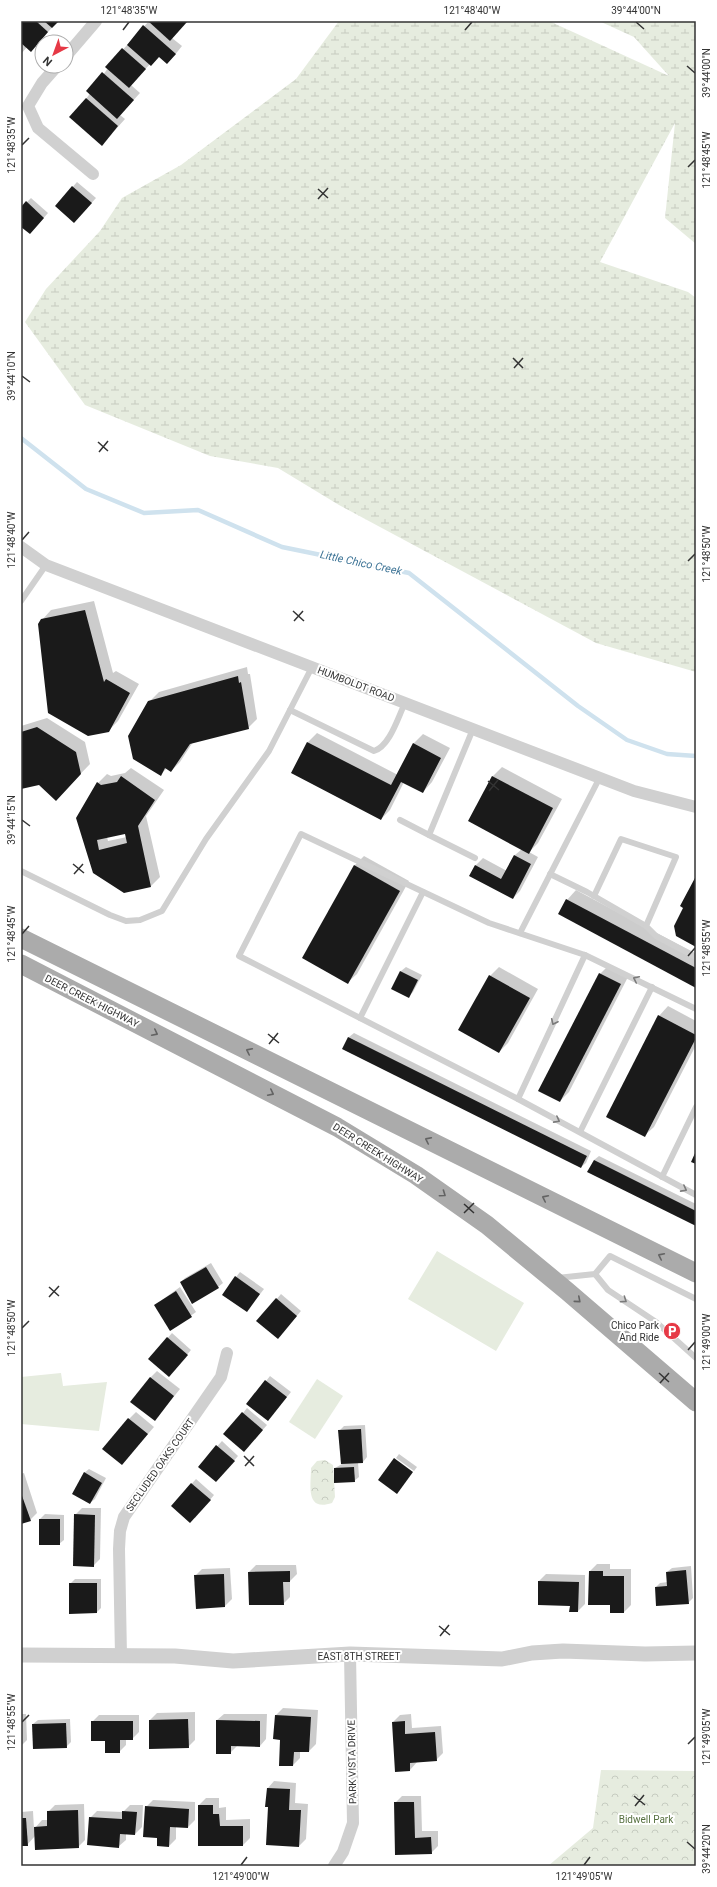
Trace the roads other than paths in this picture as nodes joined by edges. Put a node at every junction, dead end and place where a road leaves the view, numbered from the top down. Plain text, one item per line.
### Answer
1 (96, 21) edge
2 (74, 47) edge
3 (50, 74) edge
4 (93, 174) dead end
5 (21, 547) edge
6 (46, 564) junction
7 (21, 601) edge
8 (312, 667) junction
9 (405, 702) junction
10 (290, 710) junction
11 (473, 729) junction
12 (600, 778) junction
13 (696, 808) edge
14 (400, 820) dead end
15 (429, 835) junction
16 (475, 858) dead end
17 (21, 871) edge
18 (550, 874) junction
19 (424, 892) junction
20 (594, 896) junction
21 (646, 926) junction
22 (520, 933) junction
23 (21, 938) edge
24 (585, 955) junction
25 (696, 957) edge
26 (21, 964) edge
27 (652, 987) junction
28 (696, 1009) edge
29 (360, 1018) junction
30 (518, 1099) junction
31 (696, 1107) edge
32 (580, 1132) junction
33 (662, 1177) junction
34 (696, 1195) edge
35 (696, 1273) edge
36 (596, 1274) junction
37 (552, 1279) junction
38 (696, 1299) edge
39 (227, 1353) dead end
40 (696, 1358) edge
41 (696, 1402) edge
42 (696, 1653) edge
43 (350, 1654) junction
44 (21, 1655) edge
45 (121, 1656) junction
46 (334, 1866) edge

1 - 2 street
3 - 4 street
5 - 6 street, HUMBOLDT ROAD
6 - 7 lane
6 - 8 street, HUMBOLDT ROAD
8 - 9 street, HUMBOLDT ROAD
8 - 10 lane
9 - 10 lane
9 - 11 street, HUMBOLDT ROAD
10 - 17 lane
11 - 12 street, HUMBOLDT ROAD
11 - 15 lane
12 - 13 street, HUMBOLDT ROAD
12 - 18 lane
14 - 15 lane
15 - 16 lane
18 - 20 lane
18 - 22 lane
19 - 22 lane
19 - 29 lane
19 - 29 lane
20 - 21 lane
20 - 21 lane
21 - 25 lane
22 - 24 lane
35 -> 23 main road
27 -> 24 lane
24 -> 30 lane
26 -> 37 main road, DEER CREEK HIGHWAY
27 - 28 lane
27 - 32 lane
29 - 30 lane
30 -> 32 lane
31 - 33 lane
32 - 33 lane
33 -> 34 lane
36 - 37 lane
36 - 38 lane
36 -> 40 lane
37 -> 41 main road, DEER CREEK HIGHWAY
39 - 45 street, SECLUDED OAKS COURT
42 - 43 street, EAST 8TH STREET
43 - 45 street, EAST 8TH STREET
43 - 46 street, PARK VISTA DRIVE
44 - 45 street, EAST 8TH STREET

